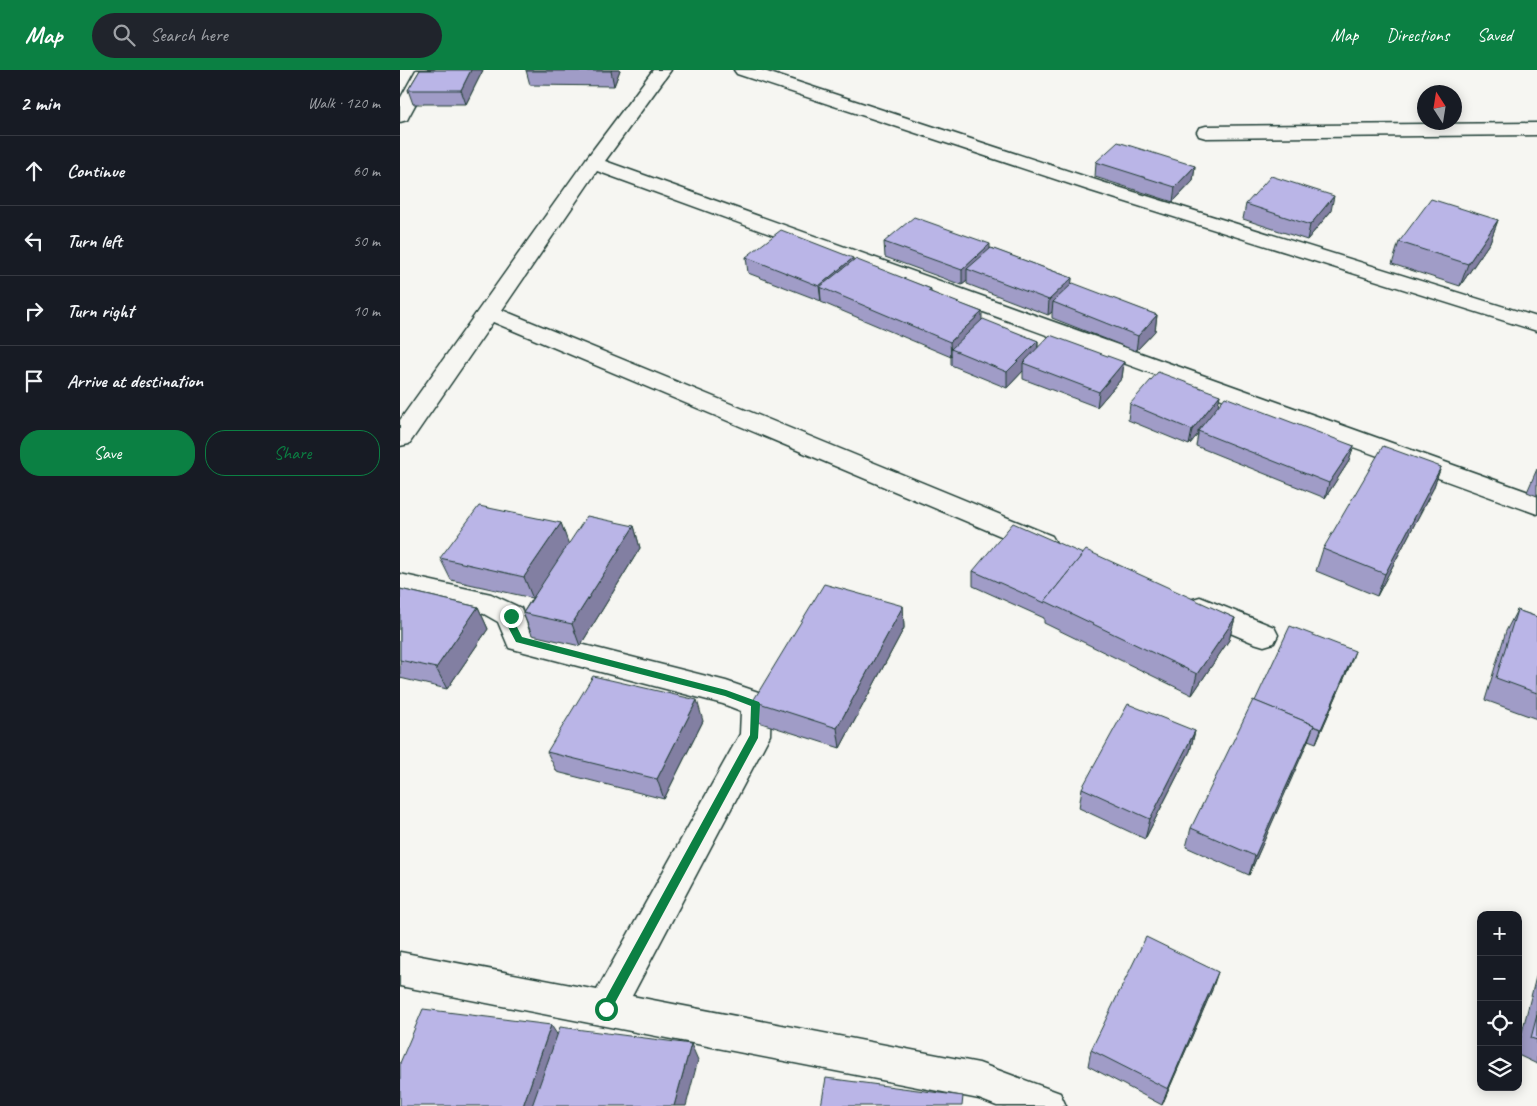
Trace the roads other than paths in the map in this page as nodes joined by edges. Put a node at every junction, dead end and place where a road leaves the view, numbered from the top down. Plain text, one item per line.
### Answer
1 (425, 70) edge
2 (662, 70) edge
3 (742, 70) edge
4 (400, 116) edge
5 (1537, 129) edge
6 (1206, 132) dead end
7 (592, 163) junction
8 (488, 312) junction
9 (1537, 324) edge
10 (400, 438) edge
11 (1537, 505) edge
12 (1063, 551) edge
13 (400, 584) edge
14 (1182, 600) edge
15 (1264, 635) dead end
16 (400, 969) edge
17 (606, 1009) junction
18 (1047, 1106) edge

1 - 4 street
2 - 7 street
3 - 9 street
5 - 6 street
7 - 8 street
7 - 11 street
8 - 10 street
8 - 12 street
13 - 17 street
14 - 15 street
16 - 17 street
17 - 18 street

